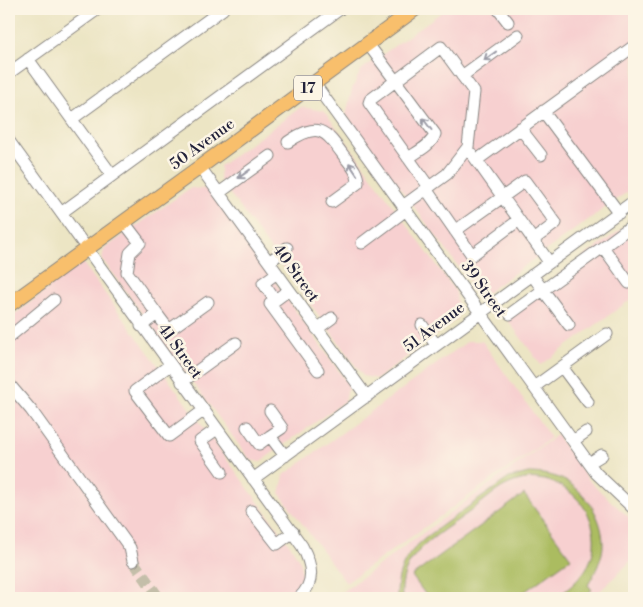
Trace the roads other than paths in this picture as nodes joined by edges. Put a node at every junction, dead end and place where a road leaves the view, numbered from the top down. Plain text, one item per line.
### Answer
1 (223, 9) edge
2 (340, 9) edge
3 (415, 9) edge
4 (498, 9) edge
5 (92, 11) edge
6 (508, 22) dead end
7 (518, 35) dead end
8 (368, 44) junction
9 (634, 46) edge
10 (28, 59) junction
11 (9, 73) edge
12 (462, 76) junction
13 (395, 81) junction
14 (314, 83) junction
15 (544, 111) junction
16 (72, 119) junction
17 (520, 128) junction
18 (9, 141) edge
19 (288, 142) dead end
20 (468, 148) junction
21 (540, 155) dead end
22 (270, 156) dead end
23 (408, 158) junction
24 (477, 160) junction
25 (200, 167) junction
26 (112, 175) junction
27 (427, 188) junction
28 (218, 193) junction
29 (503, 197) junction
30 (634, 201) edge
31 (332, 202) dead end
32 (405, 208) junction
33 (61, 212) junction
34 (618, 212) junction
35 (519, 220) junction
36 (124, 222) junction
37 (634, 224) edge
38 (455, 231) junction
39 (534, 240) junction
40 (362, 243) dead end
41 (603, 247) junction
42 (287, 248) dead end
43 (87, 249) junction
44 (269, 262) junction
45 (549, 262) junction
46 (277, 273) junction
47 (532, 275) junction
48 (629, 283) dead end
49 (289, 290) junction
50 (544, 290) junction
51 (54, 300) dead end
52 (275, 300) junction
53 (208, 302) dead end
54 (9, 305) edge
55 (481, 312) junction
56 (157, 314) junction
57 (510, 314) dead end
58 (332, 318) dead end
59 (422, 325) dead end
60 (570, 325) dead end
61 (141, 326) junction
62 (317, 329) junction
63 (607, 334) dead end
64 (9, 337) edge
65 (236, 343) dead end
66 (436, 345) junction
67 (170, 365) junction
68 (562, 367) junction
69 (318, 370) dead end
70 (182, 382) junction
71 (9, 384) edge
72 (534, 387) junction
73 (367, 397) junction
74 (588, 402) dead end
75 (204, 411) junction
76 (270, 411) dead end
77 (247, 427) dead end
78 (217, 429) junction
79 (586, 432) dead end
80 (270, 436) junction
81 (573, 441) junction
82 (602, 454) dead end
83 (286, 456) junction
84 (589, 463) junction
85 (222, 472) dead end
86 (253, 479) junction
87 (634, 509) edge
88 (251, 511) dead end
89 (293, 532) junction
90 (133, 561) tunnel mouth
91 (299, 598) edge

1 - 16 street
2 - 26 street, 50 Avenue
3 - 8 main road, 50 Avenue / 17
4 - 6 street
5 - 10 street
7 -> 12 street
8 - 13 street
8 - 14 main road, 50 Avenue / 17
9 - 15 street
10 - 11 street
10 - 16 street
12 - 13 street
12 - 20 street
13 - 23 street
23 -> 13 street
14 - 25 main road, 50 Avenue / 17
14 - 32 street, 39 Street
15 - 17 street
15 - 34 street
16 - 26 street
17 - 21 street
17 - 24 street
18 - 33 street, 41 Street
31 -> 19 street
20 - 24 street
20 - 27 street
22 -> 28 street
23 - 27 street
24 - 29 street
25 - 28 street, 40 Street
25 - 36 main road, 50 Avenue / 17
26 - 33 street, 50 Avenue
27 - 32 street
27 - 38 street
28 - 44 street, 40 Street
29 - 35 street
29 - 38 street
29 - 39 street
30 - 34 street, 51 Avenue
32 - 40 street
32 - 55 street, 39 Street
33 - 43 street, 41 Street
34 - 45 street, 51 Avenue
35 - 38 street
35 - 39 street
36 - 43 main road, 50 Avenue / 17
36 - 56 street
37 - 41 street
39 - 45 street
41 - 48 street
41 - 50 street
42 - 44 street
43 - 54 main road, 50 Avenue / 17
43 - 61 street, 41 Street
44 - 46 street, 40 Street
45 - 47 street, 51 Avenue
46 - 49 street, 40 Street
46 - 52 street
47 - 50 street
47 - 55 street, 51 Avenue
49 - 52 street
49 - 62 street, 40 Street
50 - 57 street
50 - 60 street
51 - 64 street
52 - 69 street
53 - 56 street
55 - 66 street, 51 Avenue
55 - 72 street, 39 Street
56 - 61 street
58 - 62 street
59 - 66 street
61 - 67 street, 41 Street
62 - 73 street, 40 Street
63 - 68 street
65 - 70 street
66 - 73 street, 51 Avenue
67 - 70 street, 41 Street
67 - 75 street
68 - 72 street
68 - 74 street
70 - 75 street, 41 Street
71 - 90 street
72 - 81 street, 39 Street
73 - 83 street, 51 Avenue
75 - 78 street, 41 Street
76 - 80 street
77 - 80 street
78 - 85 street
78 - 86 street, 41 Street
79 - 81 street
80 - 83 street
81 - 84 street, 39 Street
82 - 84 street
83 - 86 street, 51 Avenue
84 - 87 street, 39 Street
86 - 89 street, 41 Street
88 - 89 street
89 - 91 street, 41 Street

